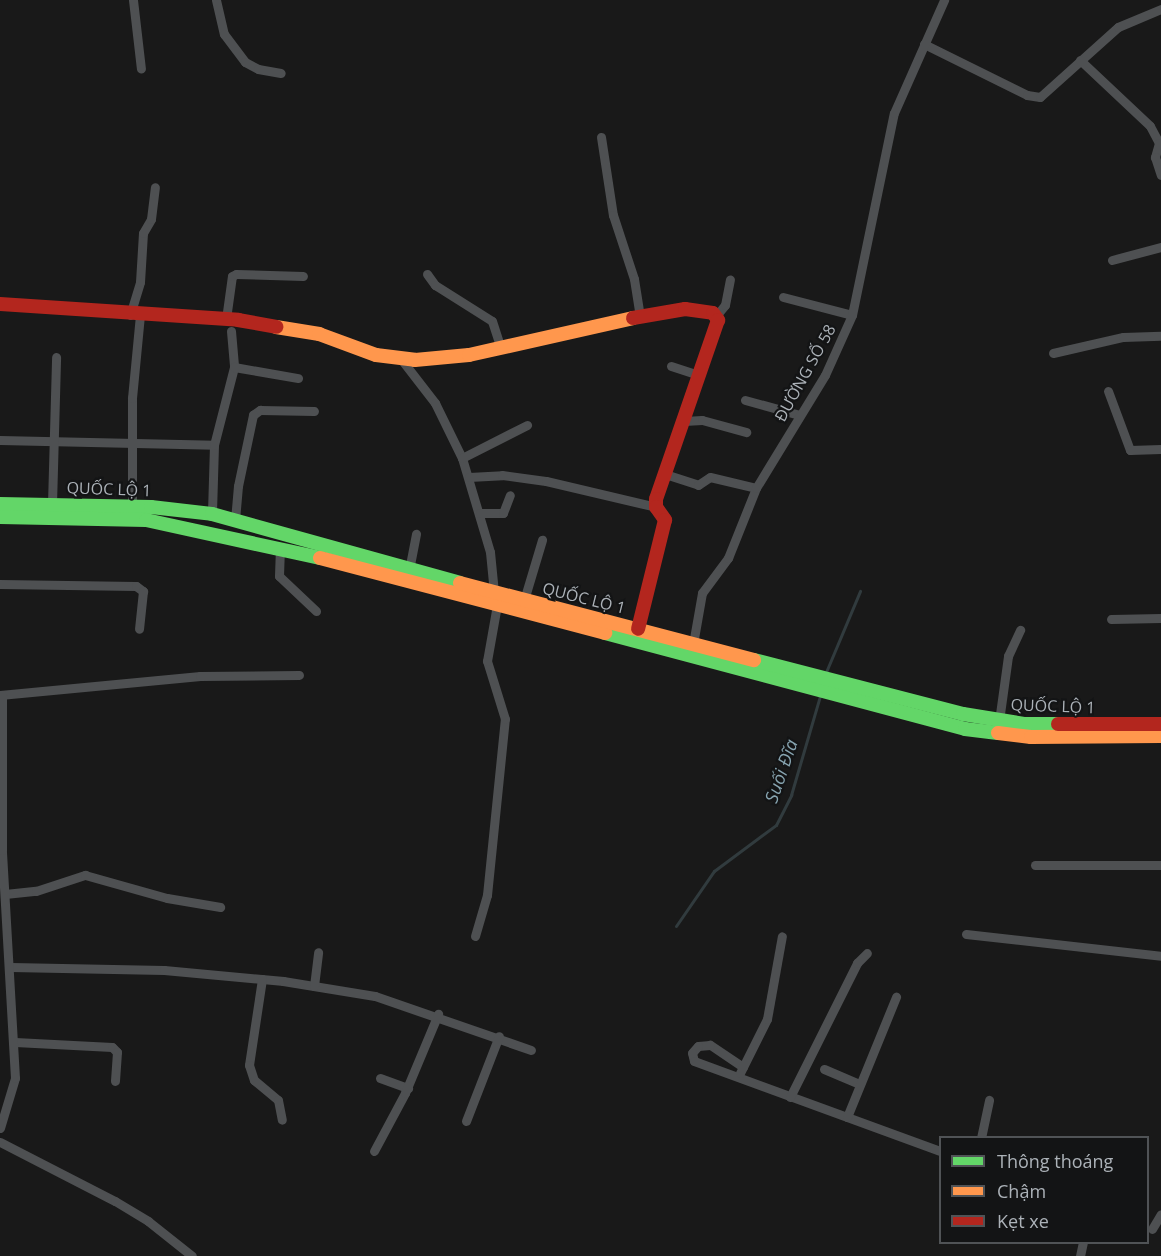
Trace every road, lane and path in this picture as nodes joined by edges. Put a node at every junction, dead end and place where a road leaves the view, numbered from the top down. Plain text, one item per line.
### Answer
1 (133, 0) edge
2 (216, 0) edge
3 (944, 0) edge
4 (1161, 9) edge
5 (924, 44) junction
6 (1080, 60) junction
7 (141, 69) dead end
8 (280, 73) dead end
9 (601, 137) dead end
10 (1161, 175) edge
11 (155, 187) dead end
12 (1161, 247) edge
13 (1112, 261) dead end
14 (427, 274) dead end
15 (303, 276) dead end
16 (730, 279) dead end
17 (783, 297) dead end
18 (0, 304) edge
19 (135, 315) junction
20 (852, 315) junction
21 (640, 316) junction
22 (716, 316) junction
23 (228, 325) junction
24 (1161, 336) edge
25 (501, 348) junction
26 (1053, 353) dead end
27 (56, 357) dead end
28 (401, 359) junction
29 (671, 366) dead end
30 (234, 367) junction
31 (699, 375) junction
32 (298, 378) dead end
33 (1108, 392) dead end
34 (745, 400) dead end
35 (314, 411) dead end
36 (800, 415) junction
37 (684, 421) junction
38 (527, 425) dead end
39 (746, 432) dead end
40 (0, 440) edge
41 (53, 442) junction
42 (132, 442) junction
43 (214, 445) junction
44 (1161, 449) edge
45 (462, 458) junction
46 (665, 474) junction
47 (469, 477) junction
48 (756, 488) junction
49 (510, 495) dead end
50 (0, 504) edge
51 (52, 504) junction
52 (132, 506) junction
53 (656, 507) junction
54 (480, 513) junction
55 (212, 514) junction
56 (0, 517) edge
57 (235, 520) junction
58 (416, 534) dead end
59 (542, 540) dead end
60 (280, 547) junction
61 (410, 570) junction
62 (0, 584) edge
63 (496, 599) junction
64 (524, 600) junction
65 (316, 612) dead end
66 (1161, 618) edge
67 (1111, 619) dead end
68 (139, 629) dead end
69 (638, 629) junction
70 (1020, 630) dead end
71 (693, 644) junction
72 (299, 675) dead end
73 (811, 682) junction
74 (834, 688) junction
75 (1, 695) edge
76 (999, 721) junction
77 (1161, 724) edge
78 (1161, 736) edge
79 (1035, 865) dead end
80 (1161, 865) edge
81 (5, 894) junction
82 (220, 907) dead end
83 (966, 934) dead end
84 (475, 936) dead end
85 (782, 936) dead end
86 (318, 952) dead end
87 (867, 953) dead end
88 (1161, 956) edge
89 (11, 967) junction
90 (262, 979) junction
91 (314, 986) junction
92 (896, 997) dead end
93 (438, 1014) junction
94 (499, 1036) junction
95 (15, 1042) junction
96 (531, 1050) dead end
97 (743, 1067) junction
98 (824, 1069) dead end
99 (380, 1078) dead end
100 (738, 1078) junction
101 (115, 1081) dead end
102 (859, 1083) junction
103 (408, 1088) junction
104 (790, 1097) junction
105 (988, 1100) dead end
106 (847, 1118) junction
107 (282, 1120) dead end
108 (466, 1121) dead end
109 (0, 1128) edge
110 (981, 1136) edge
111 (0, 1142) edge
112 (374, 1151) dead end
113 (939, 1151) edge
114 (1161, 1214) edge
115 (1154, 1229) edge
116 (192, 1256) edge

1 - 7 street
2 - 8 street
3 - 5 street, ĐƯỜNG SỐ 58
4 - 6 street
5 - 6 street
5 - 20 street, ĐƯỜNG SỐ 58
6 - 10 street
9 - 21 street
11 - 19 street
12 - 13 street
14 - 25 street
15 - 23 street
16 - 22 street
17 - 20 street
18 - 19 main road
19 - 23 main road
19 - 42 street
20 - 36 street, ĐƯỜNG SỐ 58
21 - 22 main road
21 - 25 main road
22 - 31 main road
23 - 28 main road
23 - 30 street
24 - 26 street
25 - 28 main road
27 - 41 street
28 - 45 street
29 - 31 street
30 - 32 street
30 - 43 street
31 - 37 main road
33 - 44 street
34 - 36 street
35 - 57 street
36 - 48 street, ĐƯỜNG SỐ 58
37 - 39 street
37 - 46 main road
38 - 45 street
40 - 41 street
41 - 42 street
41 - 51 street
42 - 43 street
42 - 52 street
43 - 55 street
45 - 47 street
46 - 48 street
46 - 53 main road
47 - 53 street
47 - 54 street
48 - 71 street, ĐƯỜNG SỐ 58
49 - 54 street
50 - 51 main road, QUỐC LỘ 1
51 - 52 main road, QUỐC LỘ 1
52 - 55 main road, QUỐC LỘ 1
53 - 69 main road
54 - 63 street
55 - 57 main road, QUỐC LỘ 1
56 - 60 main road, QUỐC LỘ 1
57 - 61 main road, QUỐC LỘ 1
58 - 61 street
59 - 64 street
60 - 63 main road, QUỐC LỘ 1
60 - 65 street
61 - 63 main road, QUỐC LỘ 1
62 - 68 street
63 - 64 main road, QUỐC LỘ 1
63 - 73 main road, QUỐC LỘ 1
63 - 84 street
64 - 69 main road, QUỐC LỘ 1
66 - 67 street
69 - 71 main road, QUỐC LỘ 1
70 - 76 street
71 - 73 main road, QUỐC LỘ 1
72 - 75 street
73 - 74 main road, QUỐC LỘ 1
74 - 76 main road, QUỐC LỘ 1
74 - 78 main road, QUỐC LỘ 1
75 - 81 street
76 - 77 main road, QUỐC LỘ 1
79 - 80 street
81 - 82 street
81 - 89 street
83 - 88 street
85 - 97 street
86 - 91 street
87 - 104 street
89 - 90 street
89 - 95 street
90 - 91 street
90 - 107 street
91 - 93 street
92 - 102 street
93 - 94 street
93 - 103 street
94 - 96 street
94 - 108 street
95 - 101 street
95 - 109 street
97 - 100 street
97 - 100 street
98 - 102 street
99 - 103 street
100 - 104 street
102 - 106 street
103 - 112 street
104 - 106 street
105 - 110 street
106 - 113 street
111 - 116 street
114 - 115 street

